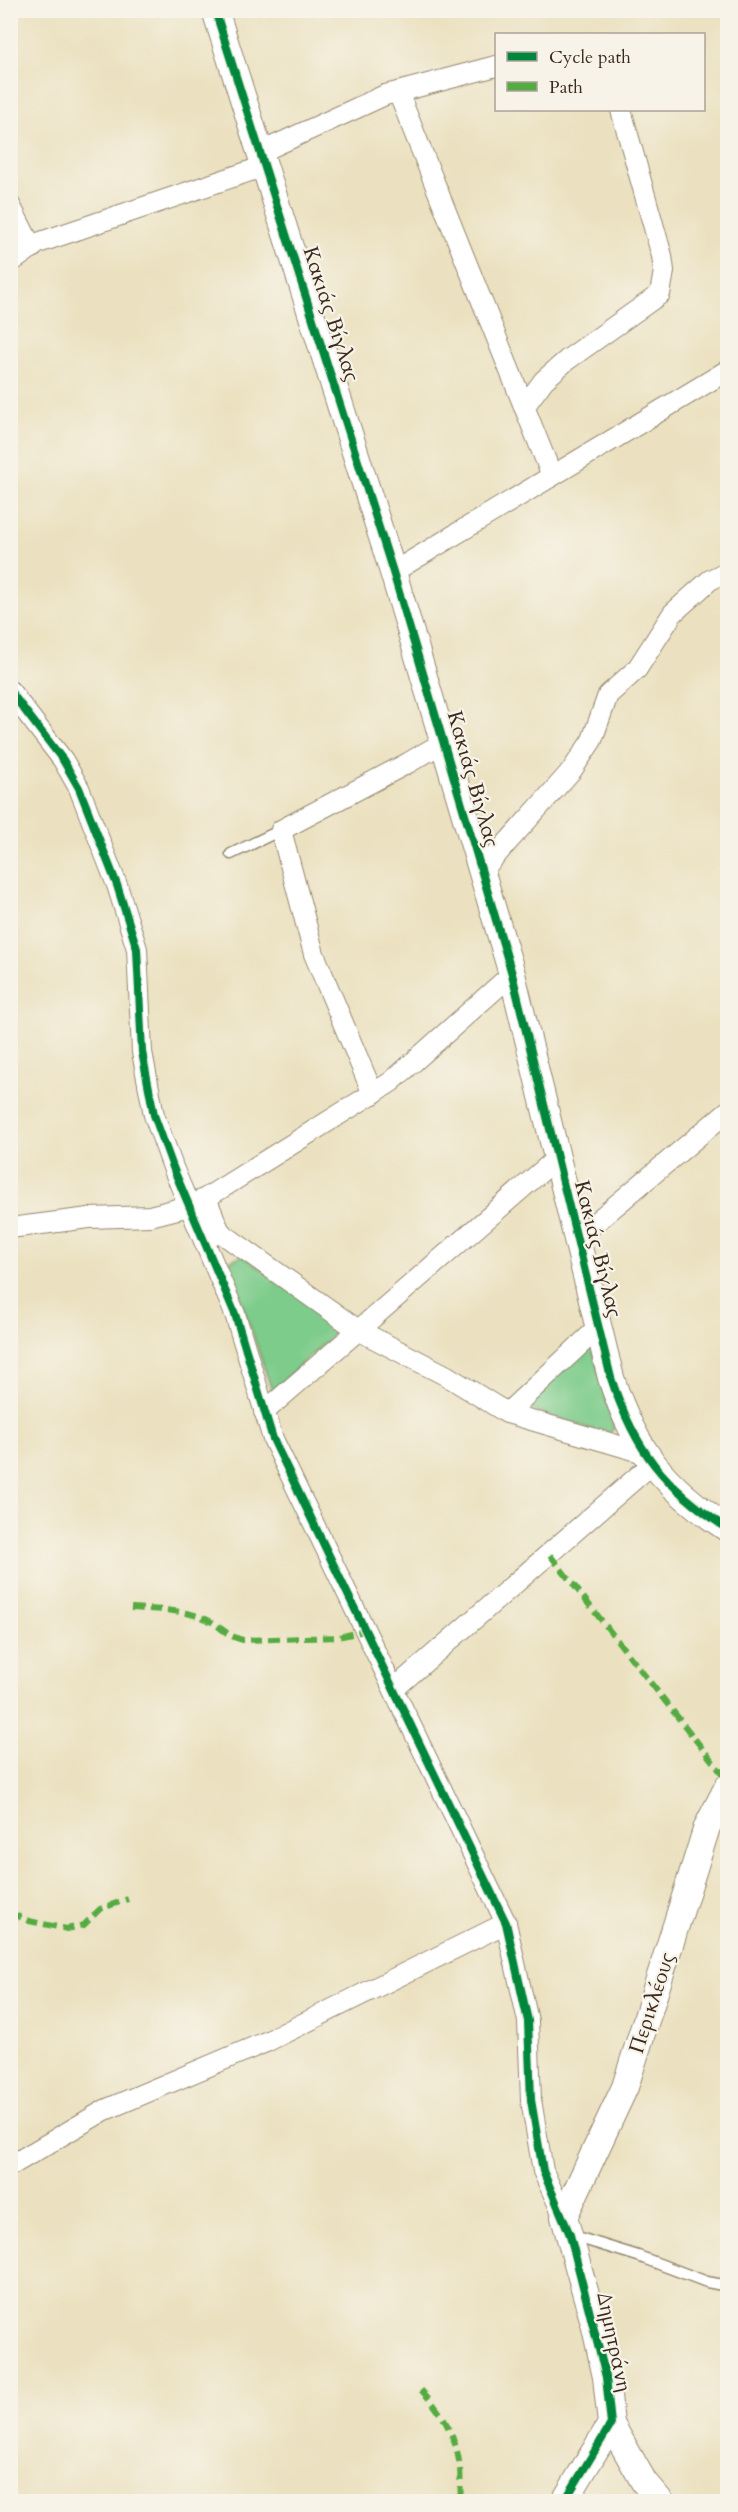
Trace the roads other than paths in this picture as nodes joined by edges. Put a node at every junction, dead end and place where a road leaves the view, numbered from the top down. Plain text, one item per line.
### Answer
1 (215, 10) edge
2 (495, 66) edge
3 (398, 92) junction
4 (621, 111) edge
5 (263, 159) junction
6 (10, 205) edge
7 (32, 248) junction
8 (10, 263) edge
9 (728, 370) edge
10 (524, 407) junction
11 (552, 476) junction
12 (728, 571) edge
13 (393, 572) junction
14 (10, 691) edge
15 (444, 742) junction
16 (281, 830) junction
17 (231, 854) dead end
18 (481, 872) junction
19 (512, 974) junction
20 (373, 1094) junction
21 (728, 1111) edge
22 (557, 1158) junction
23 (198, 1202) junction
24 (10, 1228) edge
25 (212, 1235) junction
26 (578, 1238) junction
27 (599, 1327) junction
28 (358, 1330) junction
29 (264, 1412) junction
30 (507, 1413) junction
31 (648, 1459) junction
32 (728, 1529) edge
33 (393, 1689) junction
34 (726, 1790) edge
35 (506, 1923) junction
36 (10, 2166) edge
37 (567, 2226) junction
38 (728, 2286) edge
39 (611, 2424) junction
40 (564, 2502) edge
41 (661, 2502) edge

1 - 5 street, Κακιάς Βίγλας
2 - 3 street
3 - 5 street
3 - 10 street
4 - 10 street
5 - 7 street
5 - 13 street, Κακιάς Βίγλας
6 - 7 street
7 - 8 street
9 - 11 street
10 - 11 street
11 - 13 street
12 - 18 street
13 - 15 street, Κακιάς Βίγλας
14 - 23 street
15 - 16 street
15 - 18 street, Κακιάς Βίγλας
16 - 17 lane
16 - 20 street
18 - 19 street, Κακιάς Βίγλας
19 - 20 street
19 - 22 street, Κακιάς Βίγλας
20 - 23 street
21 - 26 street
22 - 26 street, Κακιάς Βίγλας
22 - 28 street
23 - 24 street
23 - 25 street
25 - 28 street
25 - 29 street
26 - 27 street, Κακιάς Βίγλας
27 - 30 street
27 - 31 street, Κακιάς Βίγλας
28 - 29 street
28 - 30 street
29 - 33 street
30 - 31 street
31 - 32 street, Κακιάς Βίγλας
31 - 33 street
33 - 35 street
34 - 37 street, Περικλέους
35 - 36 street
35 - 37 street
37 - 38 lane
37 - 39 street, Δημητράνη
39 - 40 street, Δημητράνη
39 - 41 street

